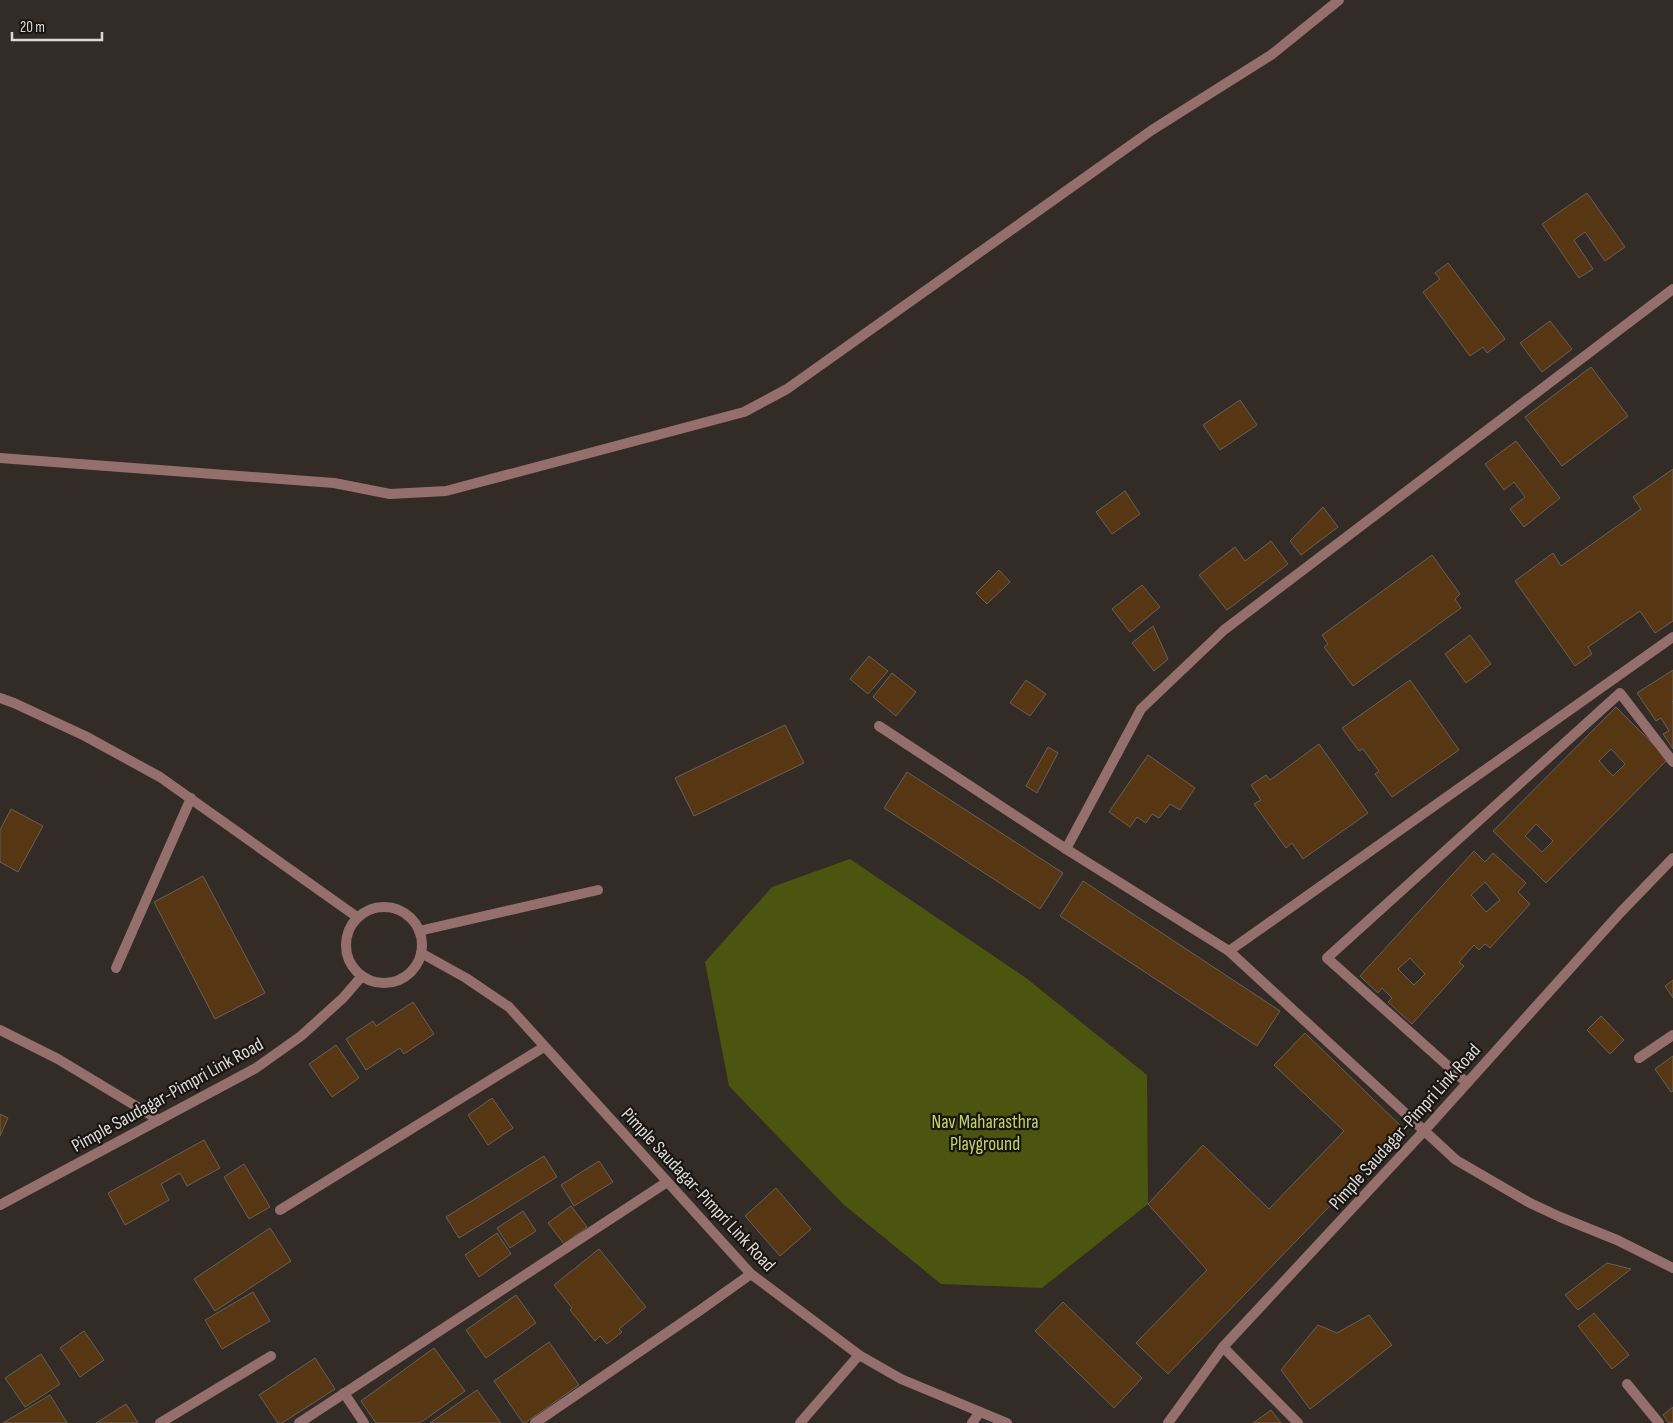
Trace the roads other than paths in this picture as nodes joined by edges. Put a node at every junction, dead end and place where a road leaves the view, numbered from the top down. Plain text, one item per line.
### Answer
1 (1339, 0) edge
2 (1673, 289) edge
3 (0, 458) edge
4 (1673, 637) edge
5 (0, 698) edge
6 (878, 726) dead end
7 (1673, 762) edge
8 (191, 798) junction
9 (1066, 849) junction
10 (1673, 858) edge
11 (598, 890) dead end
12 (357, 917) junction
13 (419, 931) junction
14 (1229, 951) junction
15 (421, 953) junction
16 (116, 968) dead end
17 (362, 976) junction
18 (0, 1030) edge
19 (1673, 1035) edge
20 (544, 1047) junction
21 (1639, 1058) dead end
22 (1466, 1083) junction
23 (159, 1120) junction
24 (1424, 1131) junction
25 (668, 1182) junction
26 (0, 1205) edge
27 (280, 1210) dead end
28 (1673, 1268) edge
29 (751, 1274) junction
30 (1223, 1347) junction
31 (859, 1355) junction
32 (271, 1356) dead end
33 (1627, 1384) dead end
34 (344, 1393) junction
35 (980, 1412) junction
36 (160, 1423) edge
37 (299, 1423) edge
38 (364, 1423) edge
39 (535, 1423) edge
40 (800, 1423) edge
41 (972, 1423) edge
42 (1007, 1423) edge
43 (1168, 1423) edge
44 (1298, 1423) edge
45 (1659, 1423) edge

1 - 3 street
2 - 9 street
4 - 14 street
5 - 8 street
6 - 9 street
7 - 22 street
8 - 12 street
8 - 16 street
9 - 14 street
10 - 22 street, Pimple Saudagar-Pimpri Link Road
11 - 13 street
12 - 13 street
12 - 17 street
13 - 15 street
14 - 24 street
15 - 17 street
15 - 20 street, Pimple Saudagar-Pimpri Link Road
17 - 23 street, Pimple Saudagar-Pimpri Link Road
18 - 23 street
19 - 21 street
20 - 25 street, Pimple Saudagar-Pimpri Link Road
20 - 27 street
22 - 24 street, Pimple Saudagar-Pimpri Link Road
23 - 26 street, Pimple Saudagar-Pimpri Link Road
24 - 28 street
24 - 30 street, Pimple Saudagar-Pimpri Link Road
25 - 29 street, Pimple Saudagar-Pimpri Link Road
25 - 34 street
29 - 31 street, Pimple Saudagar-Pimpri Link Road
29 - 39 street
30 - 43 street, Pimple Saudagar-Pimpri Link Road
30 - 44 street
31 - 35 street, Pimple Saudagar-Pimpri Link Road
31 - 40 street
32 - 36 street
33 - 45 street
34 - 37 street
34 - 38 street
35 - 41 street
35 - 42 street, Pimple Saudagar-Pimpri Link Road

